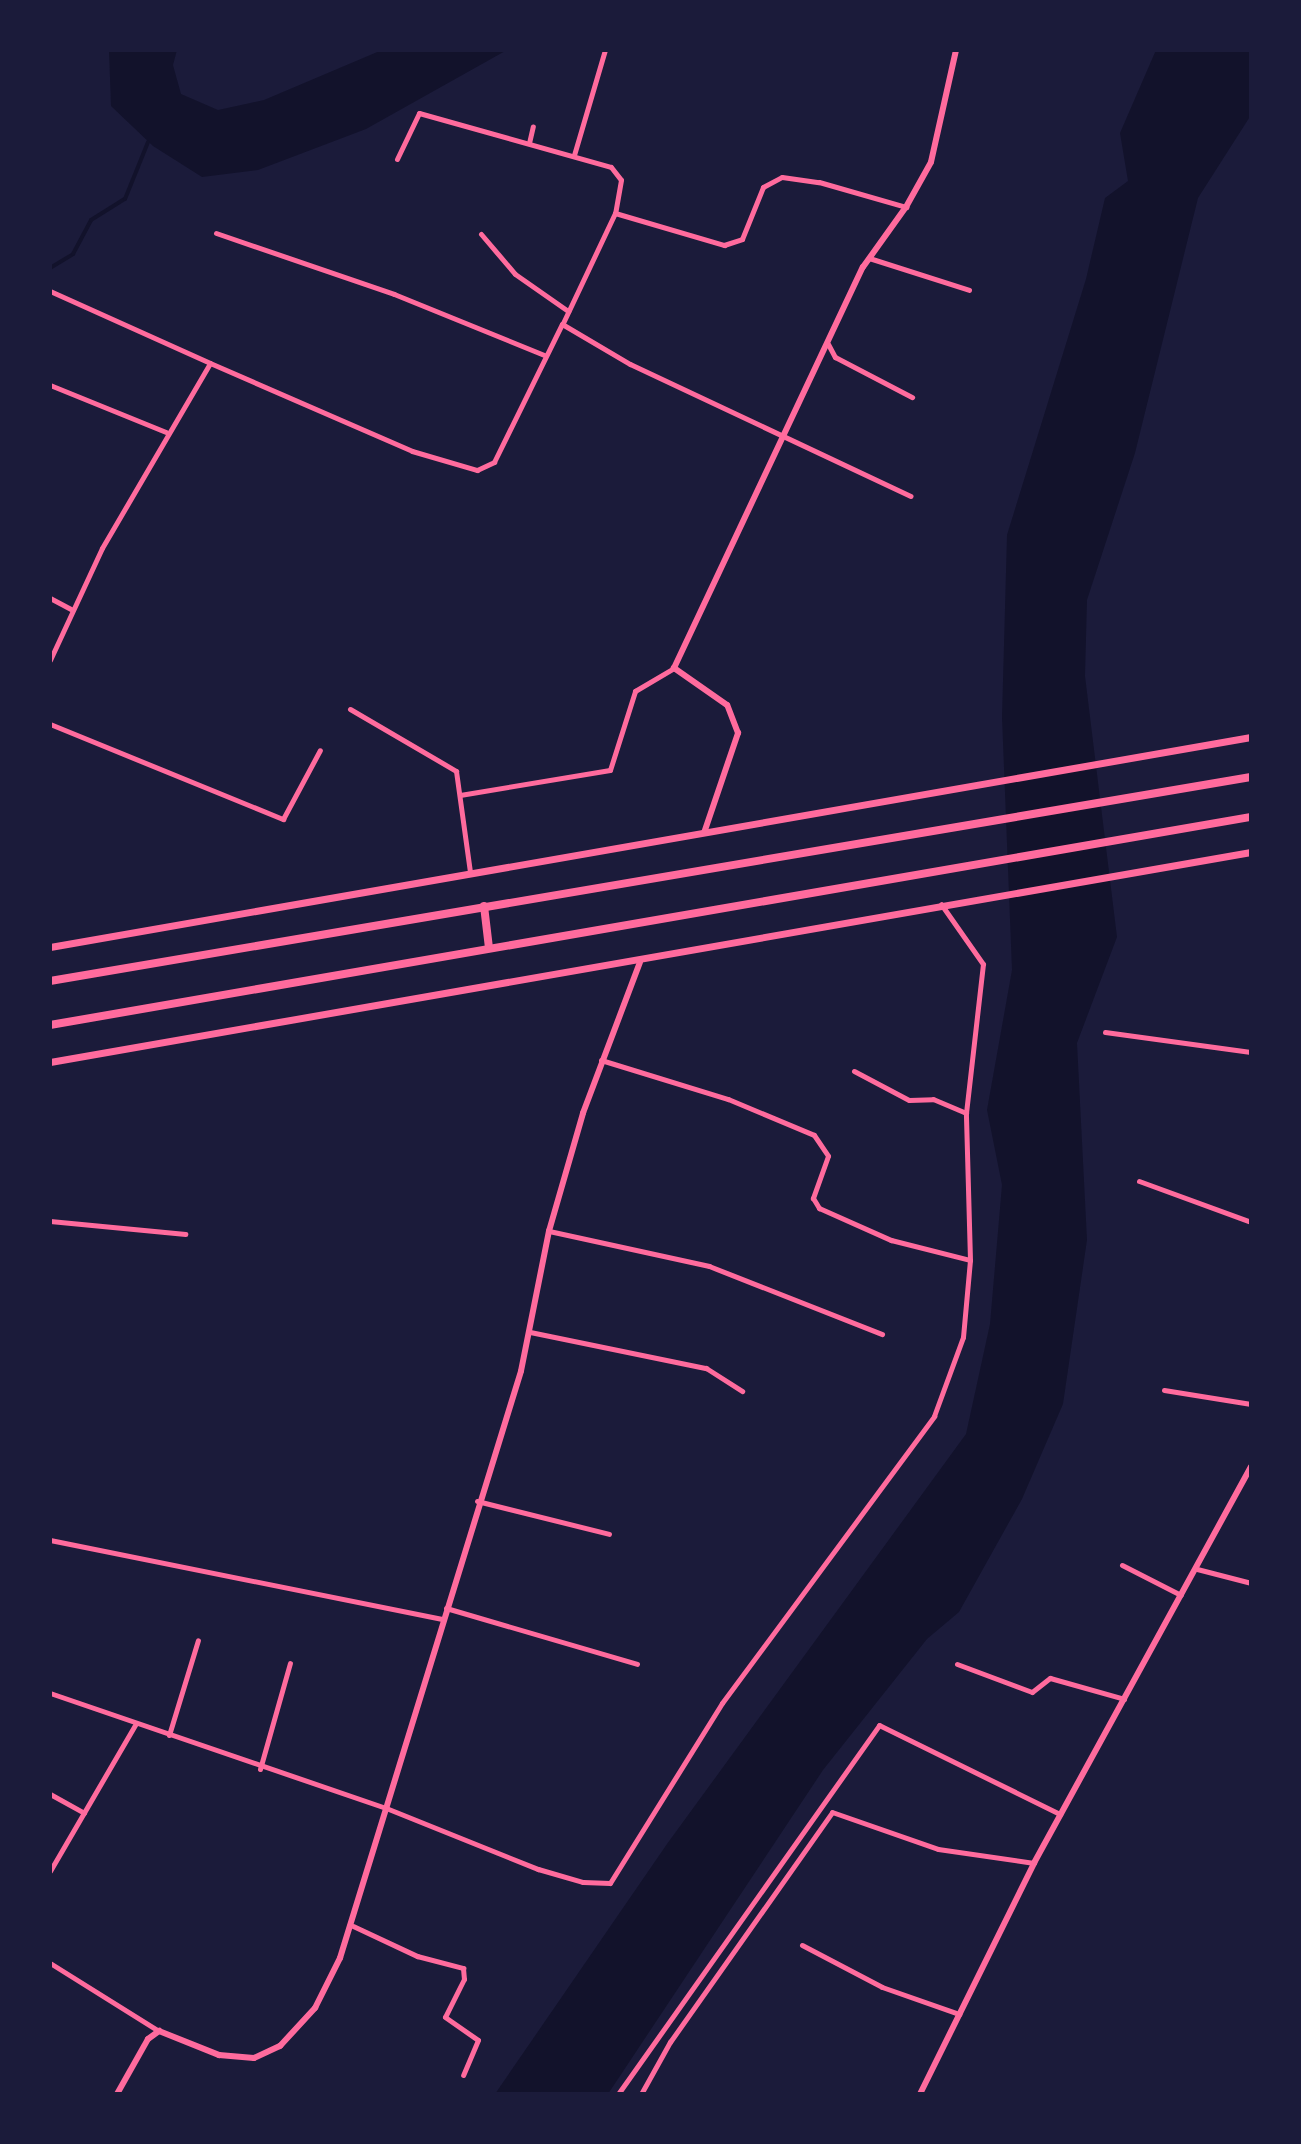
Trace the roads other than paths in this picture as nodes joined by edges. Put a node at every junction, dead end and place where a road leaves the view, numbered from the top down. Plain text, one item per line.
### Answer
1 (605, 50) edge
2 (956, 50) edge
3 (533, 126) dead end
4 (529, 143) junction
5 (574, 155) junction
6 (397, 159) dead end
7 (906, 207) junction
8 (615, 213) junction
9 (216, 233) dead end
10 (481, 234) dead end
11 (869, 258) junction
12 (969, 290) dead end
13 (50, 291) edge
14 (568, 311) junction
15 (562, 324) junction
16 (828, 340) junction
17 (544, 355) junction
18 (210, 363) junction
19 (50, 385) edge
20 (912, 397) dead end
21 (166, 432) junction
22 (783, 434) junction
23 (911, 496) dead end
24 (50, 598) edge
25 (71, 609) junction
26 (50, 660) edge
27 (674, 668) junction
28 (350, 709) dead end
29 (50, 724) edge
30 (1251, 737) edge
31 (320, 750) dead end
32 (1251, 777) edge
33 (460, 795) junction
34 (1251, 817) edge
35 (704, 833) junction
36 (1251, 852) edge
37 (470, 872) junction
38 (945, 903) junction
39 (484, 906) junction
40 (50, 947) edge
41 (489, 948) junction
42 (640, 962) junction
43 (50, 981) edge
44 (50, 1025) edge
45 (1105, 1032) dead end
46 (1251, 1052) edge
47 (601, 1060) junction
48 (50, 1062) edge
49 (854, 1071) dead end
50 (966, 1113) junction
51 (1139, 1181) dead end
52 (50, 1221) edge
53 (1251, 1222) edge
54 (549, 1231) junction
55 (185, 1234) dead end
56 (970, 1260) junction
57 (530, 1332) junction
58 (882, 1334) dead end
59 (1164, 1390) dead end
60 (742, 1391) dead end
61 (1251, 1404) edge
62 (1251, 1467) edge
63 (477, 1501) junction
64 (609, 1534) dead end
65 (50, 1540) edge
66 (1122, 1565) dead end
67 (1197, 1569) junction
68 (1251, 1583) edge
69 (1182, 1595) junction
70 (446, 1608) junction
71 (442, 1619) junction
72 (198, 1640) dead end
73 (290, 1663) dead end
74 (637, 1664) dead end
75 (957, 1664) dead end
76 (50, 1693) edge
77 (1124, 1699) junction
78 (136, 1723) junction
79 (169, 1735) junction
80 (260, 1769) junction
81 (50, 1794) edge
82 (386, 1808) junction
83 (84, 1813) junction
84 (1060, 1814) junction
85 (1034, 1863) junction
86 (50, 1871) edge
87 (353, 1926) junction
88 (802, 1945) dead end
89 (50, 1963) edge
90 (959, 2014) junction
91 (159, 2031) junction
92 (463, 2075) dead end
93 (117, 2094) edge
94 (618, 2094) edge
95 (641, 2094) edge
96 (920, 2094) edge

1 - 5 street
2 - 7 street
3 - 4 street
4 - 5 street
4 - 6 street
5 - 8 street
7 - 8 street
7 - 11 street
8 - 14 street
9 - 17 street
10 - 14 street
11 - 12 street
11 - 16 street
13 - 18 street
14 - 15 street
15 - 17 street
15 - 22 street
16 - 20 street
16 - 22 street
17 - 18 street
18 - 21 street
19 - 21 street
21 - 25 street
22 - 23 street
22 - 27 street
24 - 25 street
25 - 26 street
27 - 33 street
27 - 35 street
28 - 33 street
29 - 31 street
30 - 35 main road
32 - 39 main road
33 - 37 street
34 - 41 main road
35 - 37 main road
36 - 38 main road
37 - 40 main road
38 - 42 main road
38 - 50 street
39 - 41 main road
39 - 43 main road
41 - 44 main road
42 - 47 street
42 - 48 main road
45 - 46 street
47 - 54 street
47 - 56 street
49 - 50 street
50 - 56 street
51 - 53 street
52 - 55 street
54 - 57 street
54 - 58 street
56 - 82 street
57 - 60 street
57 - 63 street
59 - 61 street
62 - 67 street
63 - 64 street
63 - 70 street
65 - 71 street
66 - 69 street
67 - 68 street
67 - 69 street
69 - 77 street
70 - 71 street
70 - 74 street
71 - 82 street
72 - 79 street
73 - 80 street
75 - 77 street
76 - 78 street
77 - 84 street
78 - 79 street
78 - 83 street
79 - 80 street
80 - 82 street
81 - 83 street
82 - 87 street
83 - 86 street
84 - 85 street
84 - 94 street
85 - 90 street
85 - 95 street
87 - 91 street
87 - 92 street
88 - 90 street
89 - 91 street
90 - 96 street
91 - 93 street

